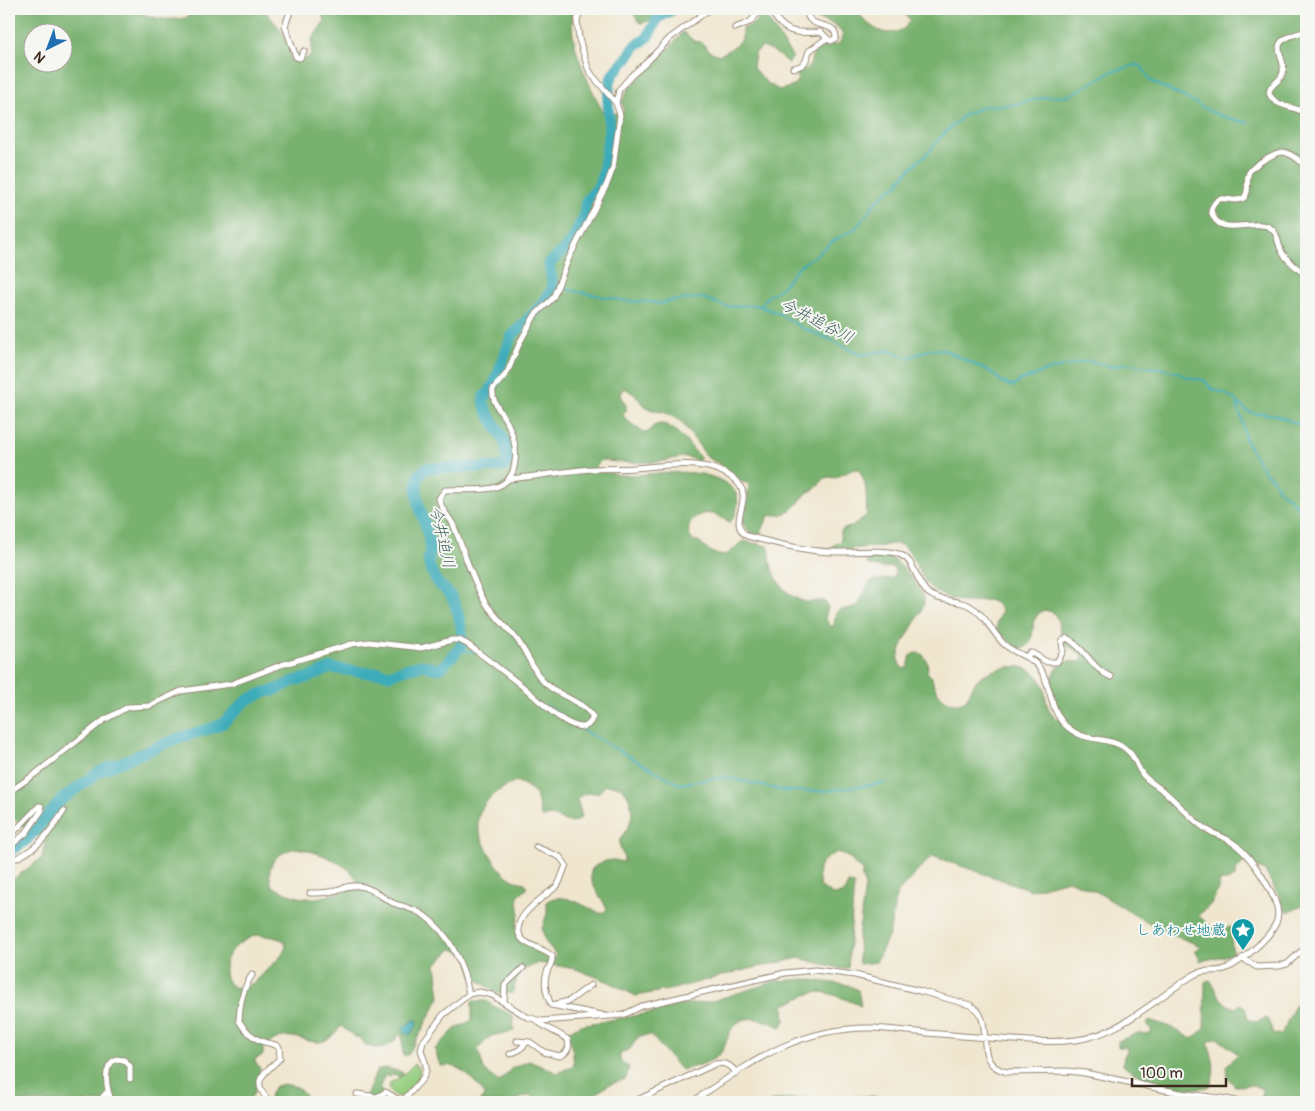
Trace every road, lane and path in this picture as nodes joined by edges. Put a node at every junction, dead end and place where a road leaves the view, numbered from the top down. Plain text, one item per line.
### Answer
1 (291, 9) edge
2 (581, 9) edge
3 (710, 9) edge
4 (758, 9) edge
5 (770, 9) edge
6 (806, 9) edge
7 (735, 28) dead end
8 (1306, 32) edge
9 (827, 38) junction
10 (304, 51) dead end
11 (793, 68) dead end
12 (616, 103) junction
13 (1306, 114) edge
14 (1306, 166) edge
15 (1306, 275) edge
16 (510, 478) junction
17 (1026, 657) junction
18 (1111, 677) dead end
19 (9, 792) edge
20 (64, 811) dead end
21 (9, 837) edge
22 (9, 847) edge
23 (536, 847) dead end
24 (9, 861) edge
25 (310, 893) dead end
26 (1306, 947) edge
27 (1242, 958) junction
28 (523, 968) dead end
29 (252, 975) dead end
30 (591, 985) dead end
31 (469, 994) junction
32 (504, 1002) junction
33 (551, 1005) junction
34 (608, 1016) junction
35 (536, 1020) junction
36 (984, 1038) junction
37 (516, 1041) dead end
38 (527, 1042) junction
39 (510, 1054) dead end
40 (736, 1073) junction
41 (130, 1079) dead end
42 (108, 1091) junction
43 (357, 1094) dead end
44 (98, 1102) edge
45 (112, 1102) edge
46 (270, 1102) edge
47 (633, 1102) edge
48 (692, 1102) edge
49 (1241, 1102) edge

1 - 10 street
2 - 12 street
3 - 12 street
4 - 7 street
5 - 9 street
6 - 9 street
8 - 13 street
9 - 11 street
12 - 16 street
14 - 15 street
16 - 17 street
16 - 19 street
17 - 18 street
17 - 27 street
20 - 24 street
21 - 22 street
23 - 33 street
25 - 31 street
26 - 27 street
27 - 36 street
28 - 32 street
29 - 46 street
30 - 33 street
31 - 32 street
31 - 43 street
32 - 35 street
33 - 34 street
34 - 35 street
34 - 36 street
35 - 38 street
36 - 40 street
36 - 49 street
37 - 38 street
38 - 39 street
40 - 47 street
40 - 48 street
41 - 42 street
42 - 44 street
42 - 45 street

